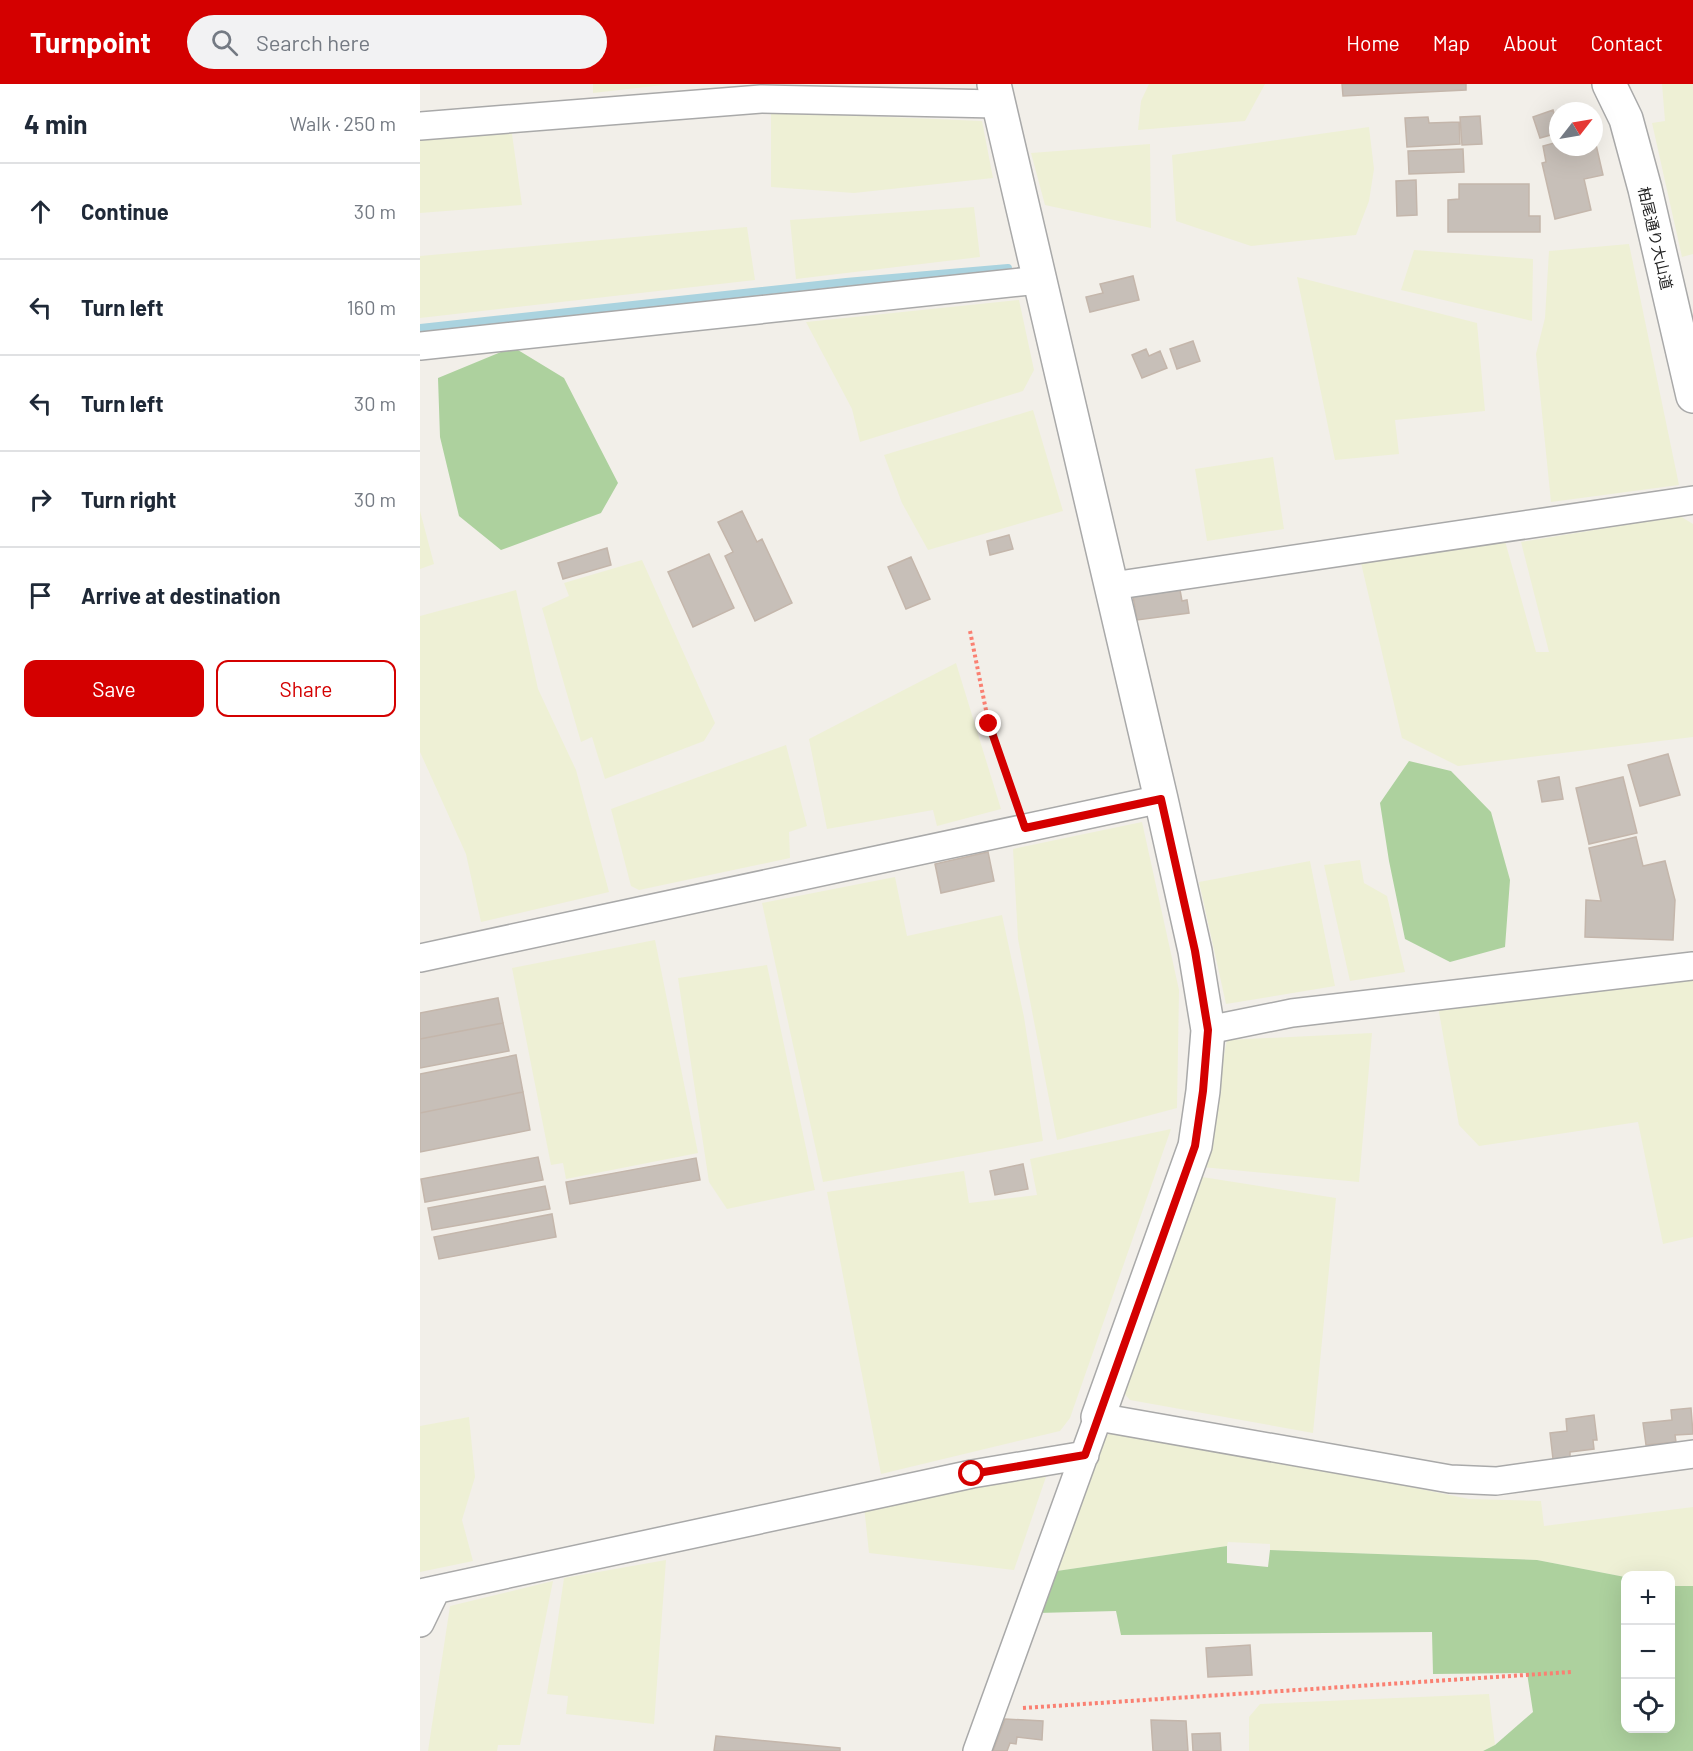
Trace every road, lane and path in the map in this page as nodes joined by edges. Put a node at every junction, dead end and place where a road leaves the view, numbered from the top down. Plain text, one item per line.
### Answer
1 (1609, 84) edge
2 (995, 94) edge
3 (420, 126) edge
4 (1039, 280) junction
5 (420, 346) edge
6 (1693, 396) edge
7 (1693, 500) edge
8 (1112, 586) junction
9 (970, 632) dead end
10 (1161, 799) junction
11 (1025, 828) junction
12 (420, 958) edge
13 (1693, 966) edge
14 (1208, 1030) junction
15 (1098, 1417) junction
16 (1693, 1454) edge
17 (1085, 1455) junction
18 (428, 1591) edge
19 (420, 1623) edge
20 (1571, 1672) dead end
21 (992, 1710) junction
22 (977, 1751) edge

1 - 6 street, 柏尾通り大山道
2 - 3 street
2 - 4 street
4 - 5 street
4 - 8 street
7 - 8 street
8 - 10 street
9 - 11 path
10 - 11 street
10 - 14 street
11 - 12 street
13 - 14 street
14 - 15 street
15 - 16 street
15 - 17 street
17 - 18 street
17 - 21 street
18 - 19 street
20 - 21 path
21 - 22 street

